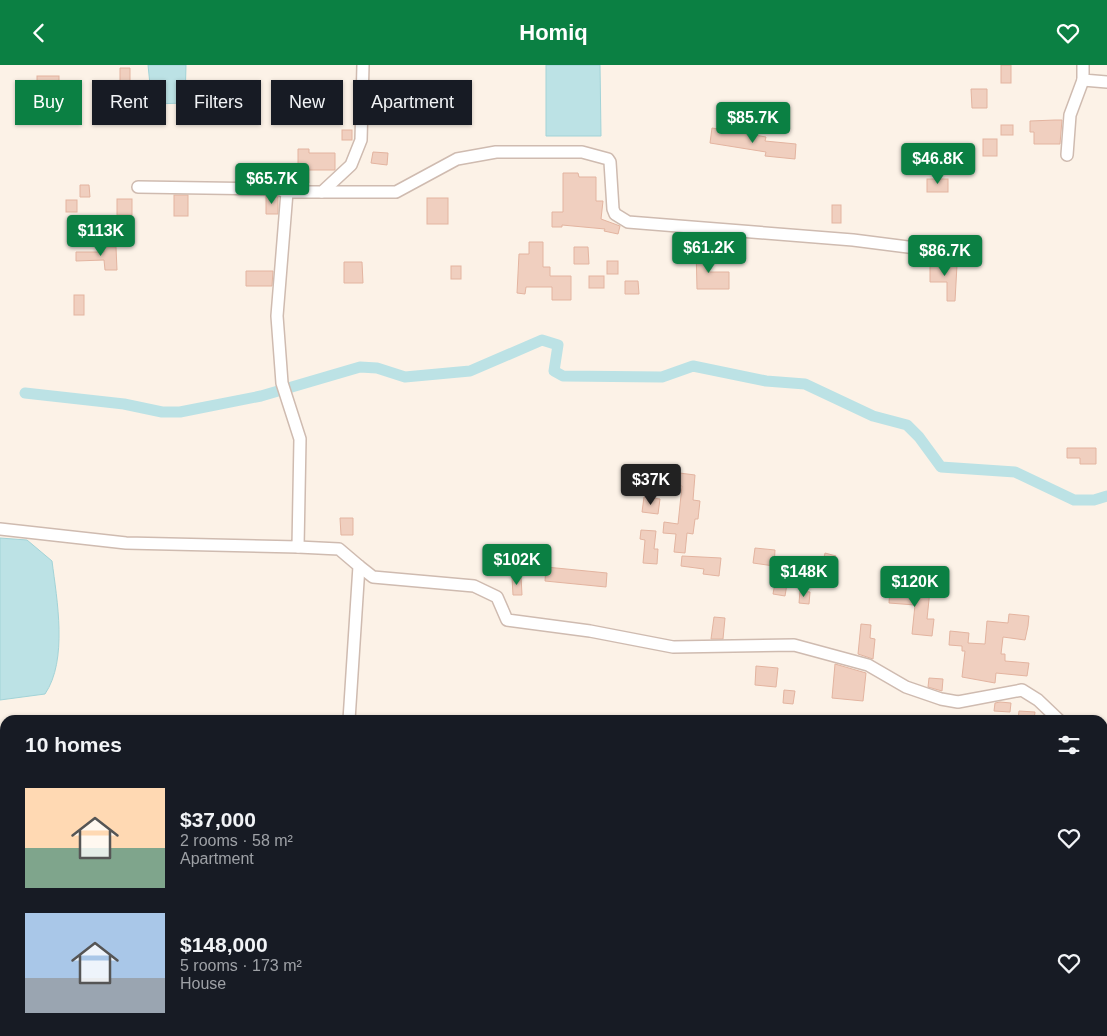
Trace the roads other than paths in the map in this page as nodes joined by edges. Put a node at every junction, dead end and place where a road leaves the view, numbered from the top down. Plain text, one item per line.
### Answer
1 (363, 65) edge
2 (1083, 65) edge
3 (1083, 80) junction
4 (1107, 82) edge
5 (1066, 155) dead end
6 (138, 187) dead end
7 (287, 192) junction
8 (322, 192) junction
9 (940, 251) dead end
10 (0, 529) edge
11 (298, 547) junction
12 (359, 566) junction
13 (350, 715) edge
14 (1054, 715) edge

1 - 8 street
2 - 3 street
3 - 4 street
3 - 5 street
6 - 7 street
7 - 8 street
7 - 11 street
8 - 9 street
10 - 11 street
11 - 12 street
12 - 13 street
12 - 14 street

